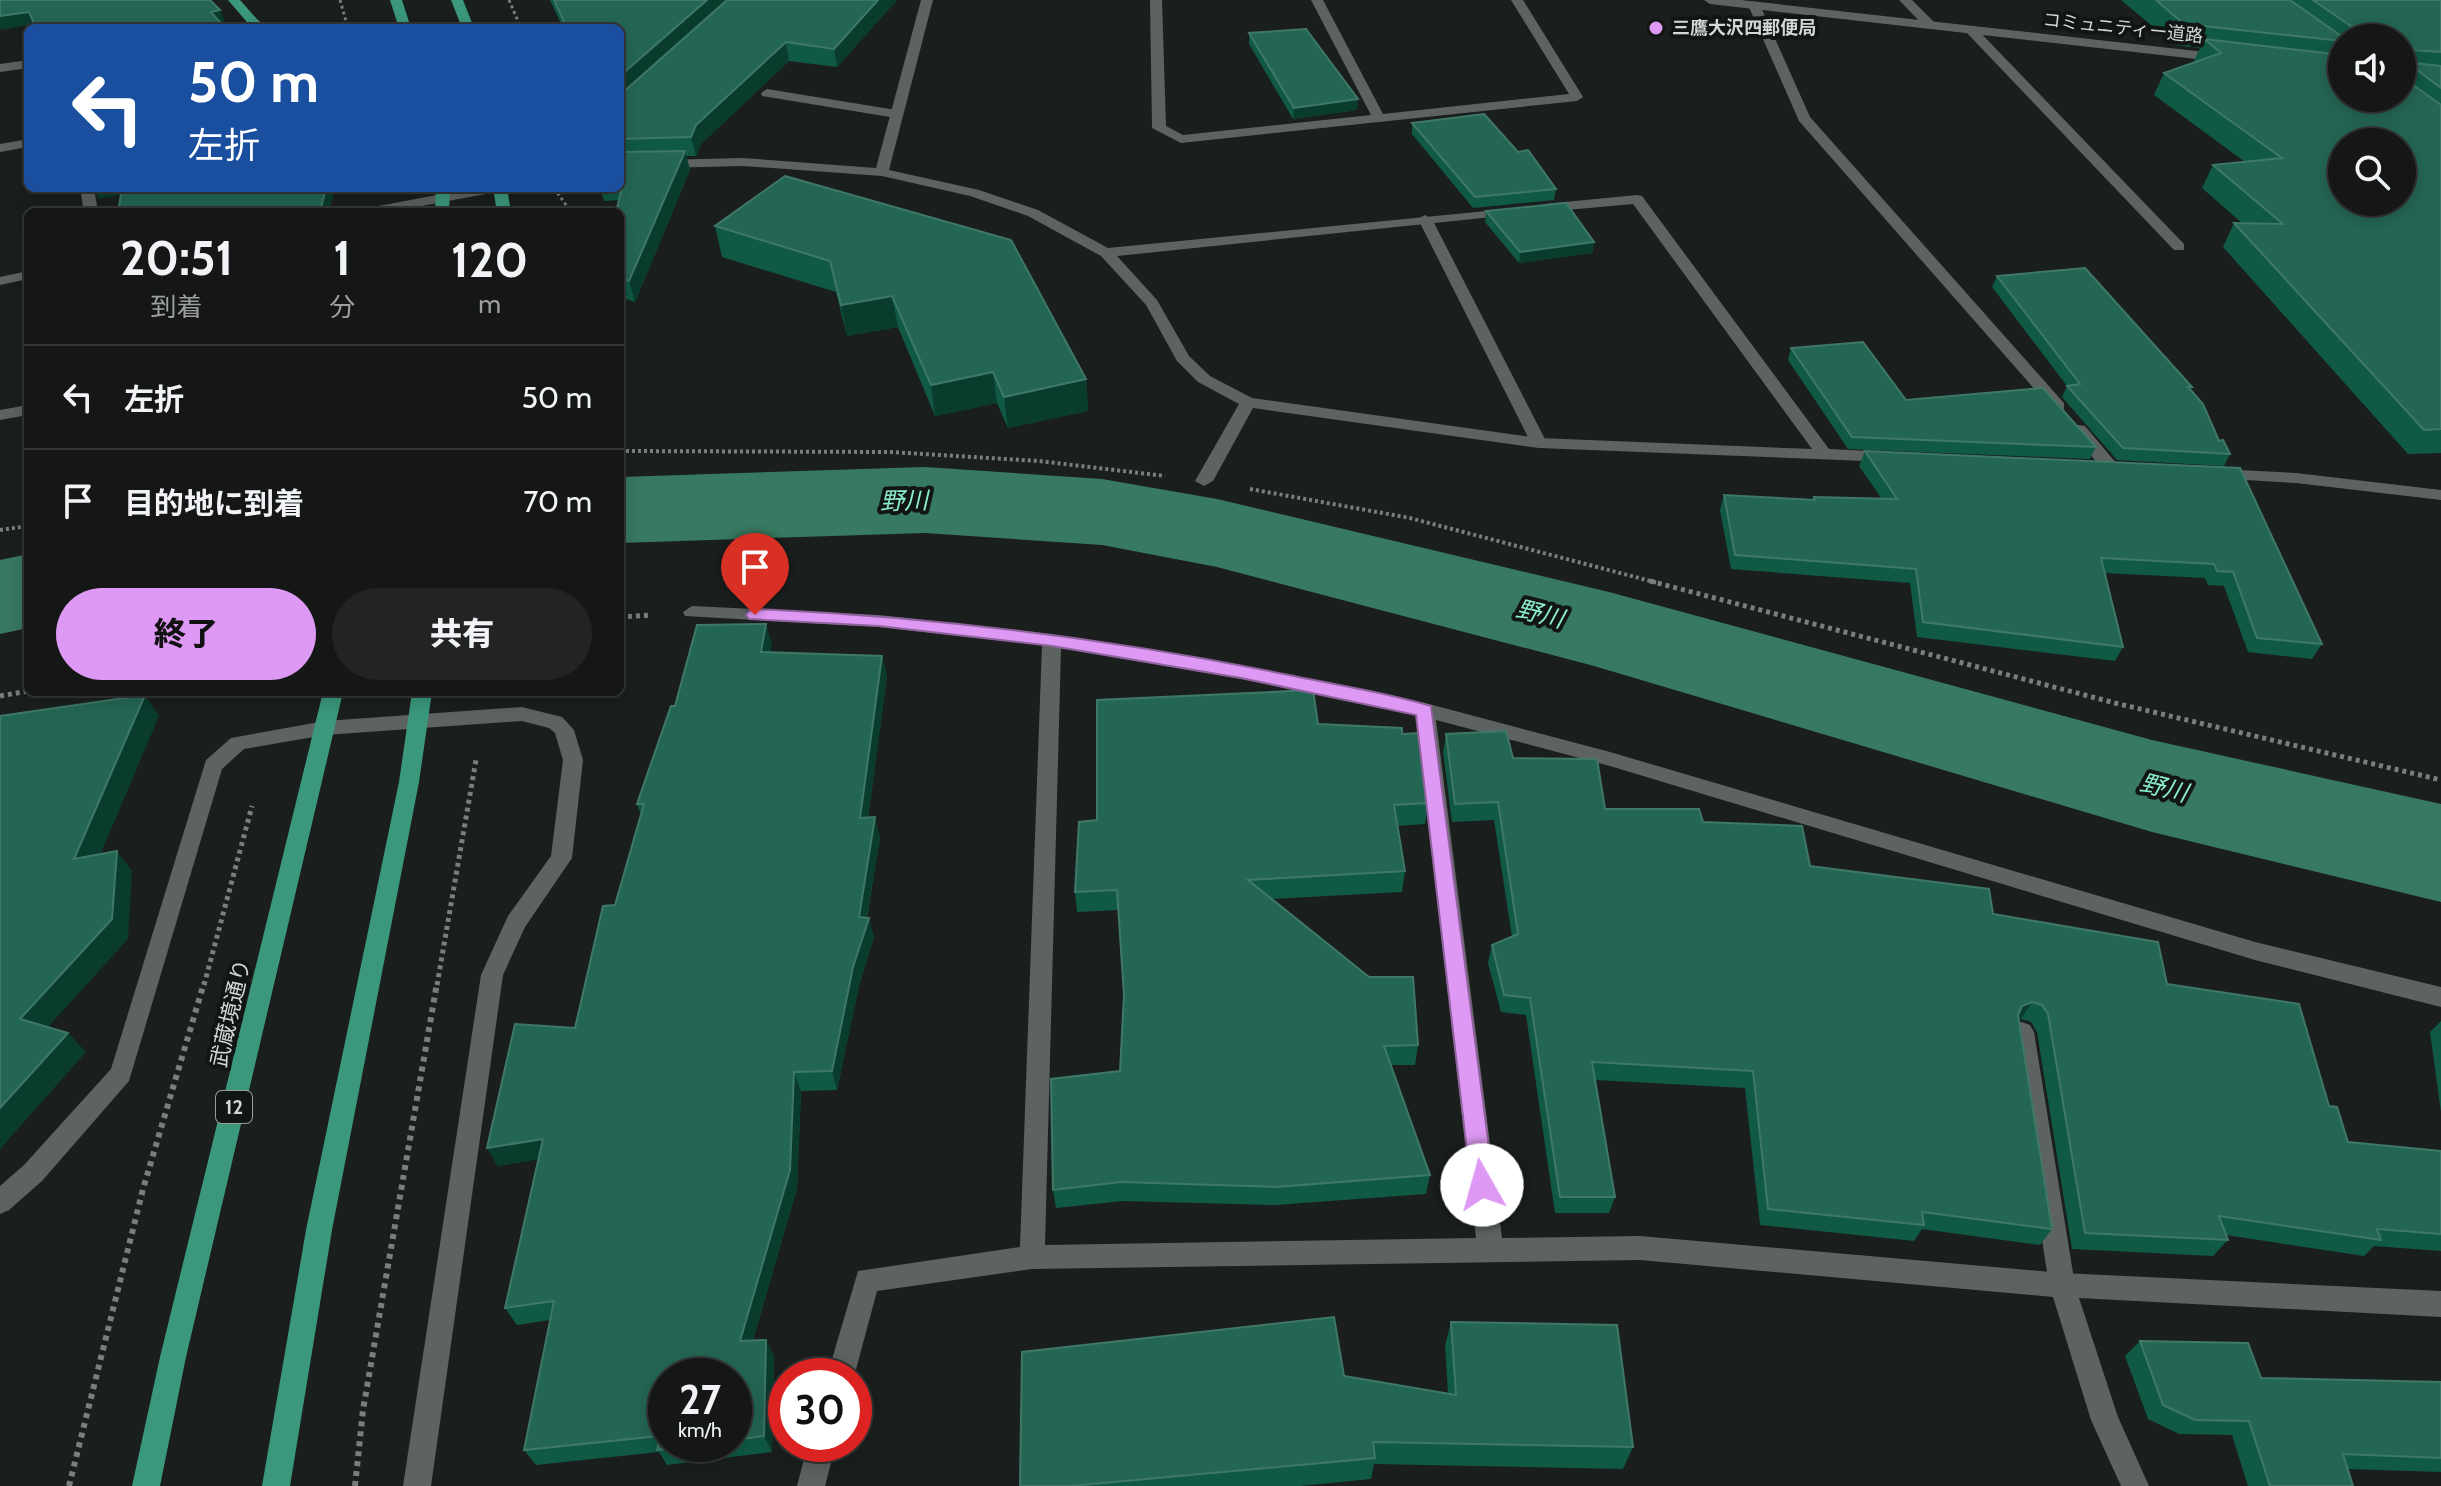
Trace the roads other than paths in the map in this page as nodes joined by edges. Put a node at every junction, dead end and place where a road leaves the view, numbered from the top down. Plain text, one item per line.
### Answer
1 (234, 0) edge
2 (396, 0) edge
3 (457, 0) edge
4 (927, 0) edge
5 (1156, 0) edge
6 (1317, 0) edge
7 (1517, 0) edge
8 (1710, 0) edge
9 (1905, 0) edge
10 (1754, 5) junction
11 (255, 24) edge
12 (404, 24) edge
13 (466, 24) edge
14 (1930, 25) junction
15 (1970, 29) junction
16 (2233, 59) edge
17 (24, 65) edge
18 (0, 68) edge
19 (767, 93) edge
20 (896, 114) junction
21 (1379, 118) junction
22 (24, 144) edge
23 (0, 148) edge
24 (624, 165) edge
25 (882, 172) junction
26 (478, 192) edge
27 (443, 199) edge
28 (391, 208) edge
29 (1425, 219) junction
30 (2179, 247) dead end
31 (1106, 253) junction
32 (24, 276) edge
33 (0, 281) edge
34 (1248, 402) junction
35 (24, 411) edge
36 (0, 415) edge
37 (1539, 443) junction
38 (1824, 454) junction
39 (1914, 458) edge
40 (2081, 466) edge
41 (2204, 473) edge
42 (1204, 481) road end
43 (2441, 495) edge
44 (692, 612) dead end
45 (1052, 640) junction
46 (332, 696) edge
47 (421, 696) edge
48 (1425, 710) junction
49 (417, 721) junction
50 (325, 728) junction
51 (2441, 997) edge
52 (2022, 1032) edge
53 (0, 1202) edge
54 (1490, 1248) junction
55 (1032, 1257) junction
56 (2062, 1285) junction
57 (2441, 1304) edge
58 (846, 1358) edge
59 (817, 1462) edge
60 (146, 1486) edge
61 (276, 1486) edge
62 (417, 1486) edge
63 (811, 1486) edge
64 (2135, 1486) edge

1 - 11 main road
2 - 12 main road
3 - 13 main road
4 - 20 street
5 - 21 street
6 - 21 street
7 - 21 street
8 - 10 street, コミュニティー道路
9 - 14 street
10 - 14 street, コミュニティー道路
10 - 40 street
14 - 15 street, コミュニティー道路
15 - 16 street, コミュニティー道路
15 - 30 street
17 - 18 street
19 - 20 street
20 - 25 street
22 - 23 street
24 - 25 street
25 - 31 street
26 - 27 street
27 - 28 street
29 - 31 street
29 - 37 street
29 - 38 street
31 - 34 street
32 - 33 street
34 - 37 street
34 - 42 street
35 - 36 street
37 - 38 street
38 - 39 street
41 - 43 street
44 - 45 street
45 - 48 street
45 - 55 street
46 - 50 main road, 武蔵境通り / 12
47 - 49 main road
48 - 51 street
48 - 54 street
49 - 50 street
49 - 61 main road
49 - 62 street
50 - 53 street
50 - 60 main road, 武蔵境通り / 12
52 - 56 street
54 - 55 street
54 - 56 street
55 - 58 street
56 - 57 street
56 - 64 street
59 - 63 street

